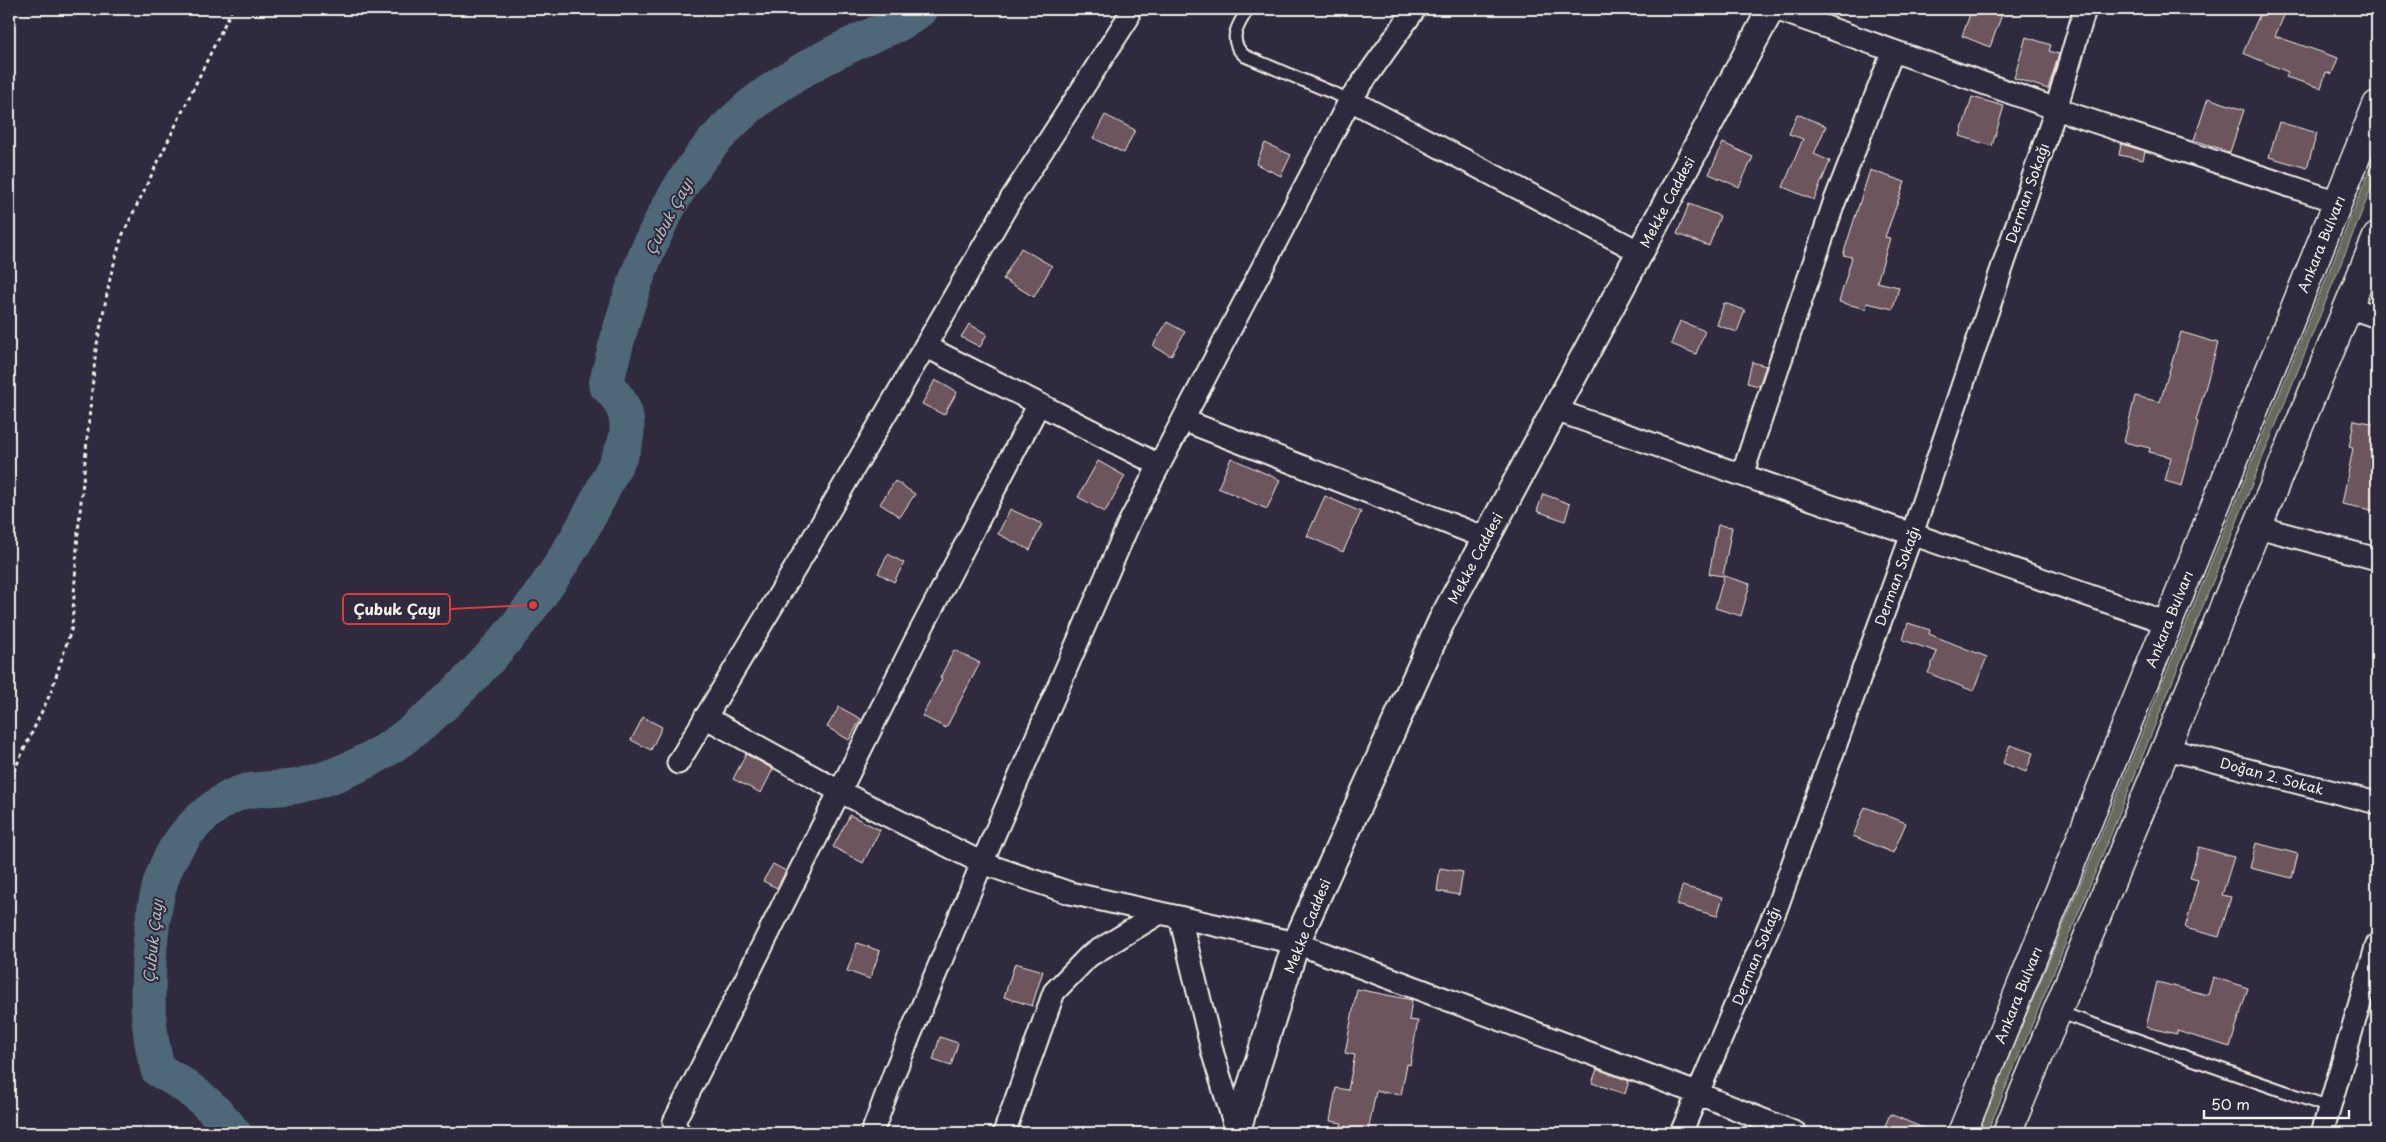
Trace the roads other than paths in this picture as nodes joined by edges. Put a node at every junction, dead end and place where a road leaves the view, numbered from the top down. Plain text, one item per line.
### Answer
1 (1248, 9) edge
2 (1415, 9) edge
3 (1771, 9) edge
4 (1776, 9) edge
5 (2085, 9) edge
6 (1128, 18) dead end
7 (1893, 51) junction
8 (1350, 100) junction
9 (2377, 105) edge
10 (2056, 109) junction
11 (2338, 202) junction
12 (2377, 237) edge
13 (1640, 252) junction
14 (2349, 307) junction
15 (2377, 317) edge
16 (925, 346) junction
17 (1039, 404) junction
18 (1555, 410) junction
19 (1183, 420) junction
20 (1159, 465) junction
21 (1742, 475) junction
22 (2258, 527) junction
23 (1912, 534) junction
24 (1486, 538) junction
25 (2377, 559) edge
26 (2168, 623) junction
27 (705, 717) junction
28 (2167, 749) junction
29 (678, 763) dead end
30 (839, 791) junction
31 (2377, 803) edge
32 (982, 863) junction
33 (1170, 915) junction
34 (1296, 943) junction
35 (2377, 944) edge
36 (2058, 1012) junction
37 (1699, 1094) junction
38 (2329, 1107) junction
39 (679, 1133) edge
40 (872, 1133) edge
41 (1004, 1133) edge
42 (1237, 1133) edge
43 (1681, 1133) edge
44 (1796, 1133) edge
45 (1962, 1133) edge
46 (2007, 1133) edge
47 (2322, 1133) edge

1 - 8 lane
2 - 8 street
3 - 13 street, Mekke Caddesi
4 - 7 street
5 - 10 street, Derman Sokağı
6 - 16 street
7 - 10 street
7 - 21 street
8 - 13 street
8 - 19 street
9 - 11 main road, Ankara Bulvarı
10 - 11 street
10 - 23 street, Derman Sokağı
11 - 26 main road, Ankara Bulvarı
12 - 14 main road
13 - 18 street, Mekke Caddesi
14 - 15 street
14 - 22 main road
16 - 17 street
16 - 27 street
17 - 20 street
17 - 30 street
18 - 21 street
18 - 24 street, Mekke Caddesi
19 - 20 street
19 - 24 street
20 - 32 street
21 - 23 street
22 - 25 street
22 - 28 main road
23 - 26 street
23 - 37 street, Derman Sokağı
24 - 34 street, Mekke Caddesi
26 - 45 main road, Ankara Bulvarı
27 - 29 street
27 - 30 street
28 - 31 street, Doğan 2. Sokak
28 - 36 main road
30 - 32 street
30 - 39 street
32 - 33 street
32 - 40 street
33 - 34 street
33 - 41 street
33 - 42 street
34 - 37 street
34 - 42 street, Mekke Caddesi
35 - 38 street
36 - 38 lane
36 - 46 main road
37 - 43 street, Derman Sokağı
37 - 44 street
38 - 47 street

